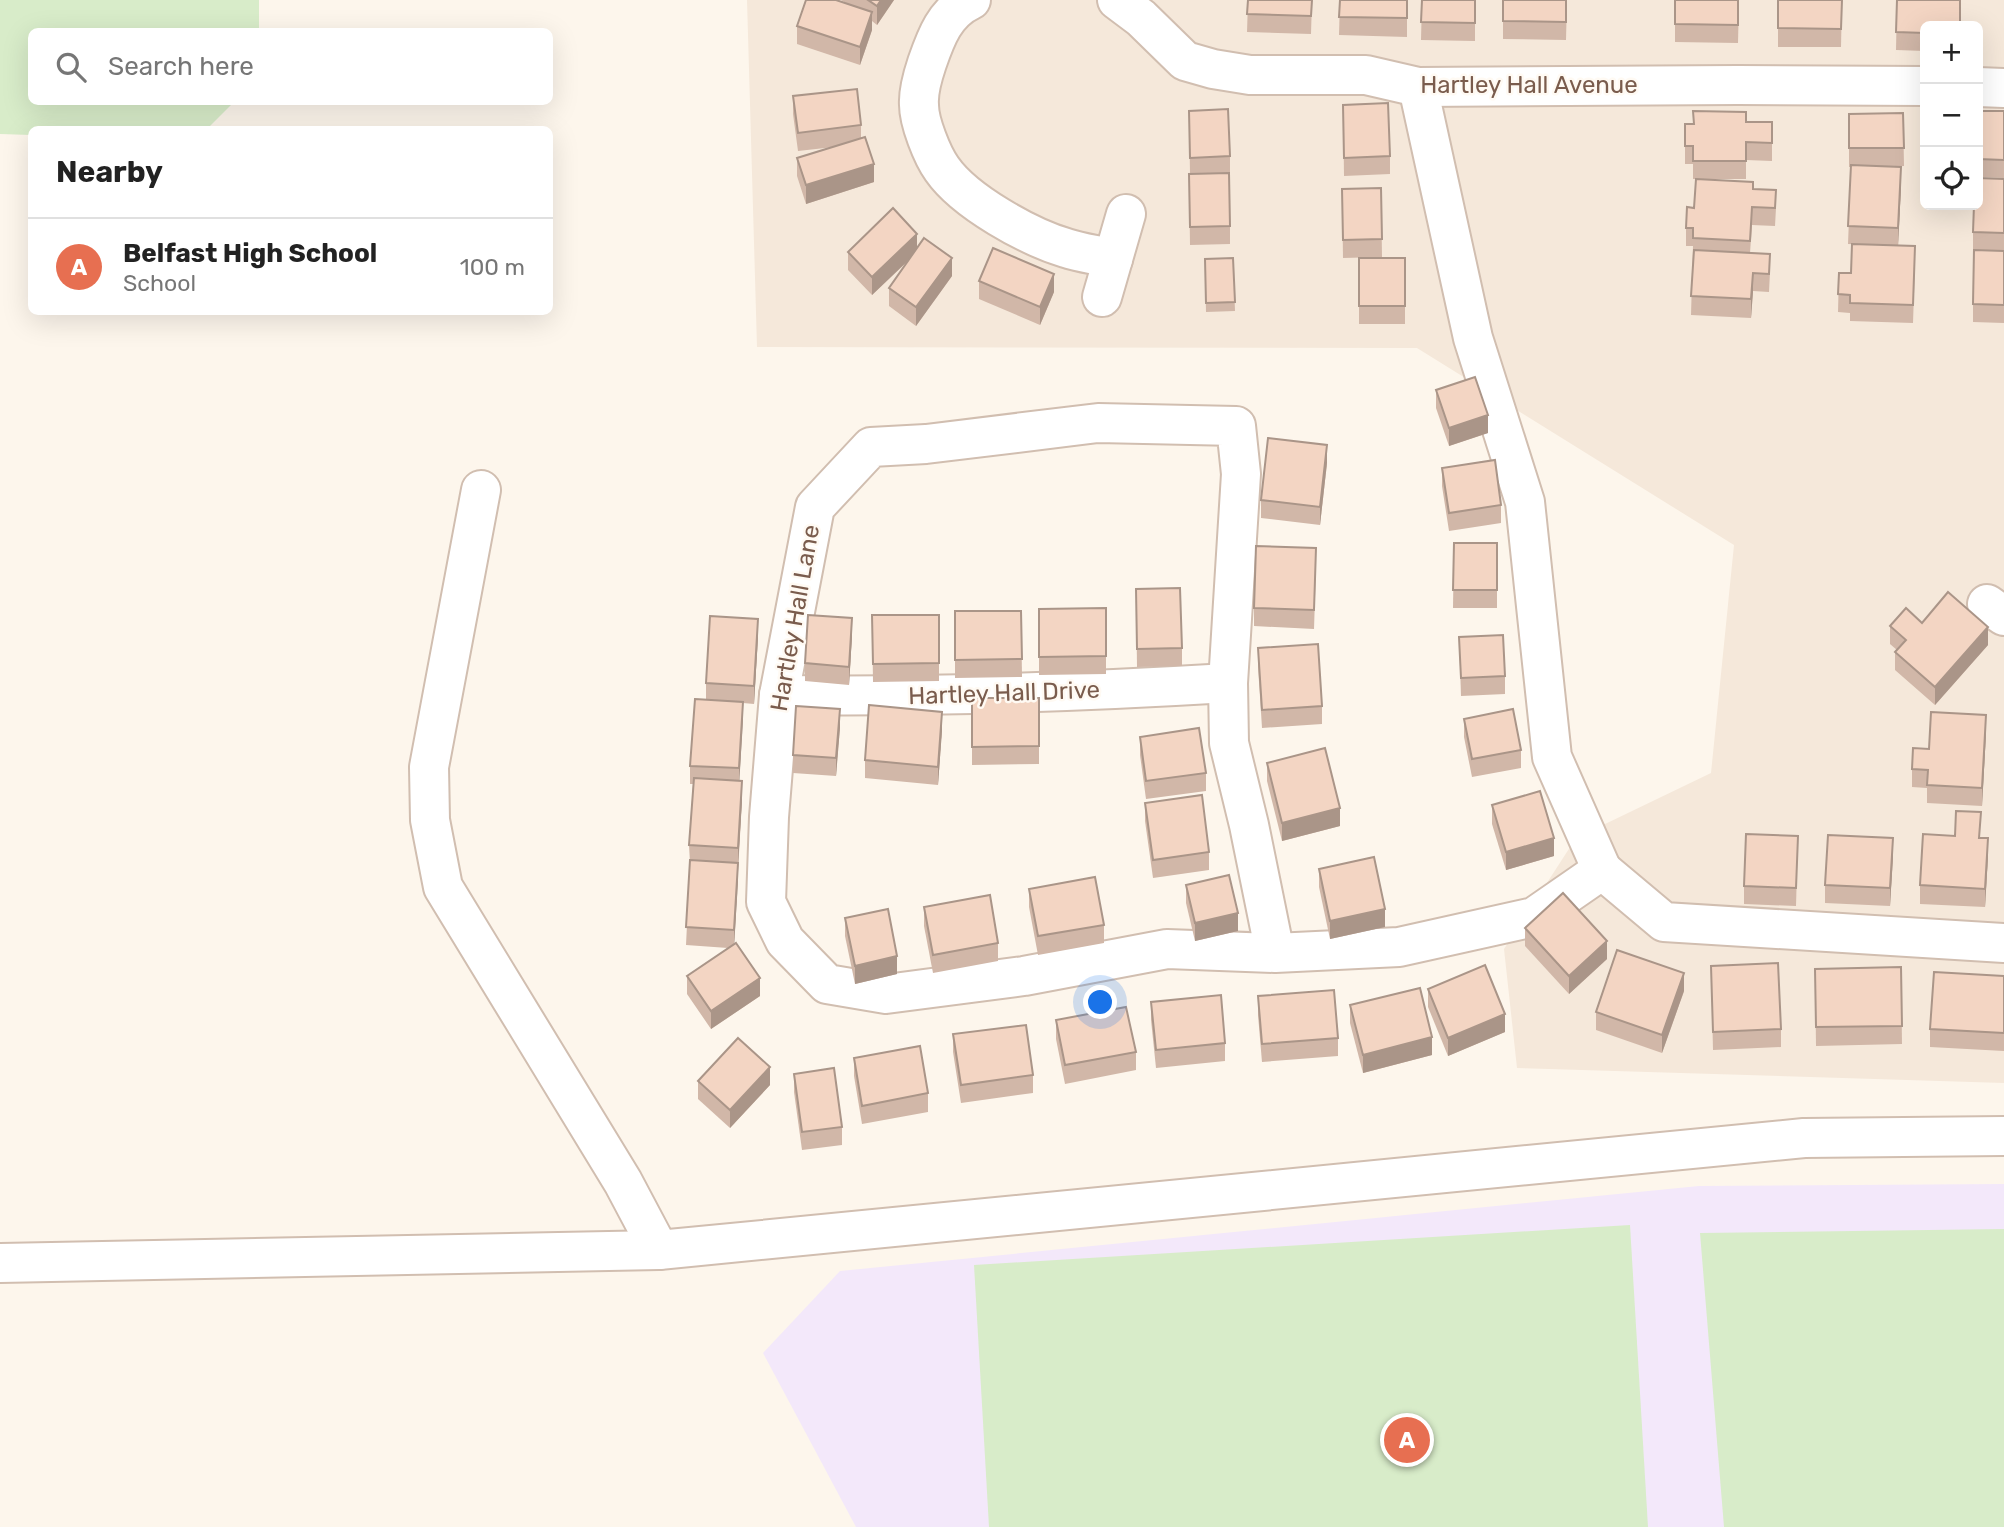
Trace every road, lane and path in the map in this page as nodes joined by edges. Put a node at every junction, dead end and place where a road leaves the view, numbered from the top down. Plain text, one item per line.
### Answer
1 (971, 0) edge
2 (1117, 0) edge
3 (1920, 86) edge
4 (1418, 87) junction
5 (1983, 87) edge
6 (2004, 88) edge
7 (1126, 214) dead end
8 (1113, 259) junction
9 (1102, 297) dead end
10 (481, 490) dead end
11 (1228, 683) junction
12 (779, 695) junction
13 (1602, 870) junction
14 (2004, 943) edge
15 (1275, 953) junction
16 (2004, 1136) edge
17 (659, 1250) junction
18 (0, 1264) edge

1 - 8 street
2 - 4 street, Hartley Hall Avenue
3 - 4 street, Hartley Hall Avenue
4 - 13 street
5 - 6 street
7 - 8 street
8 - 9 street
10 - 17 street
11 - 12 street, Hartley Hall Drive
11 - 12 street, Hartley Hall Lane
11 - 15 street, Hartley Hall Lane
12 - 15 street, Hartley Hall Lane
13 - 14 street
13 - 15 street, Hartley Hall Lane
16 - 17 street
17 - 18 street

